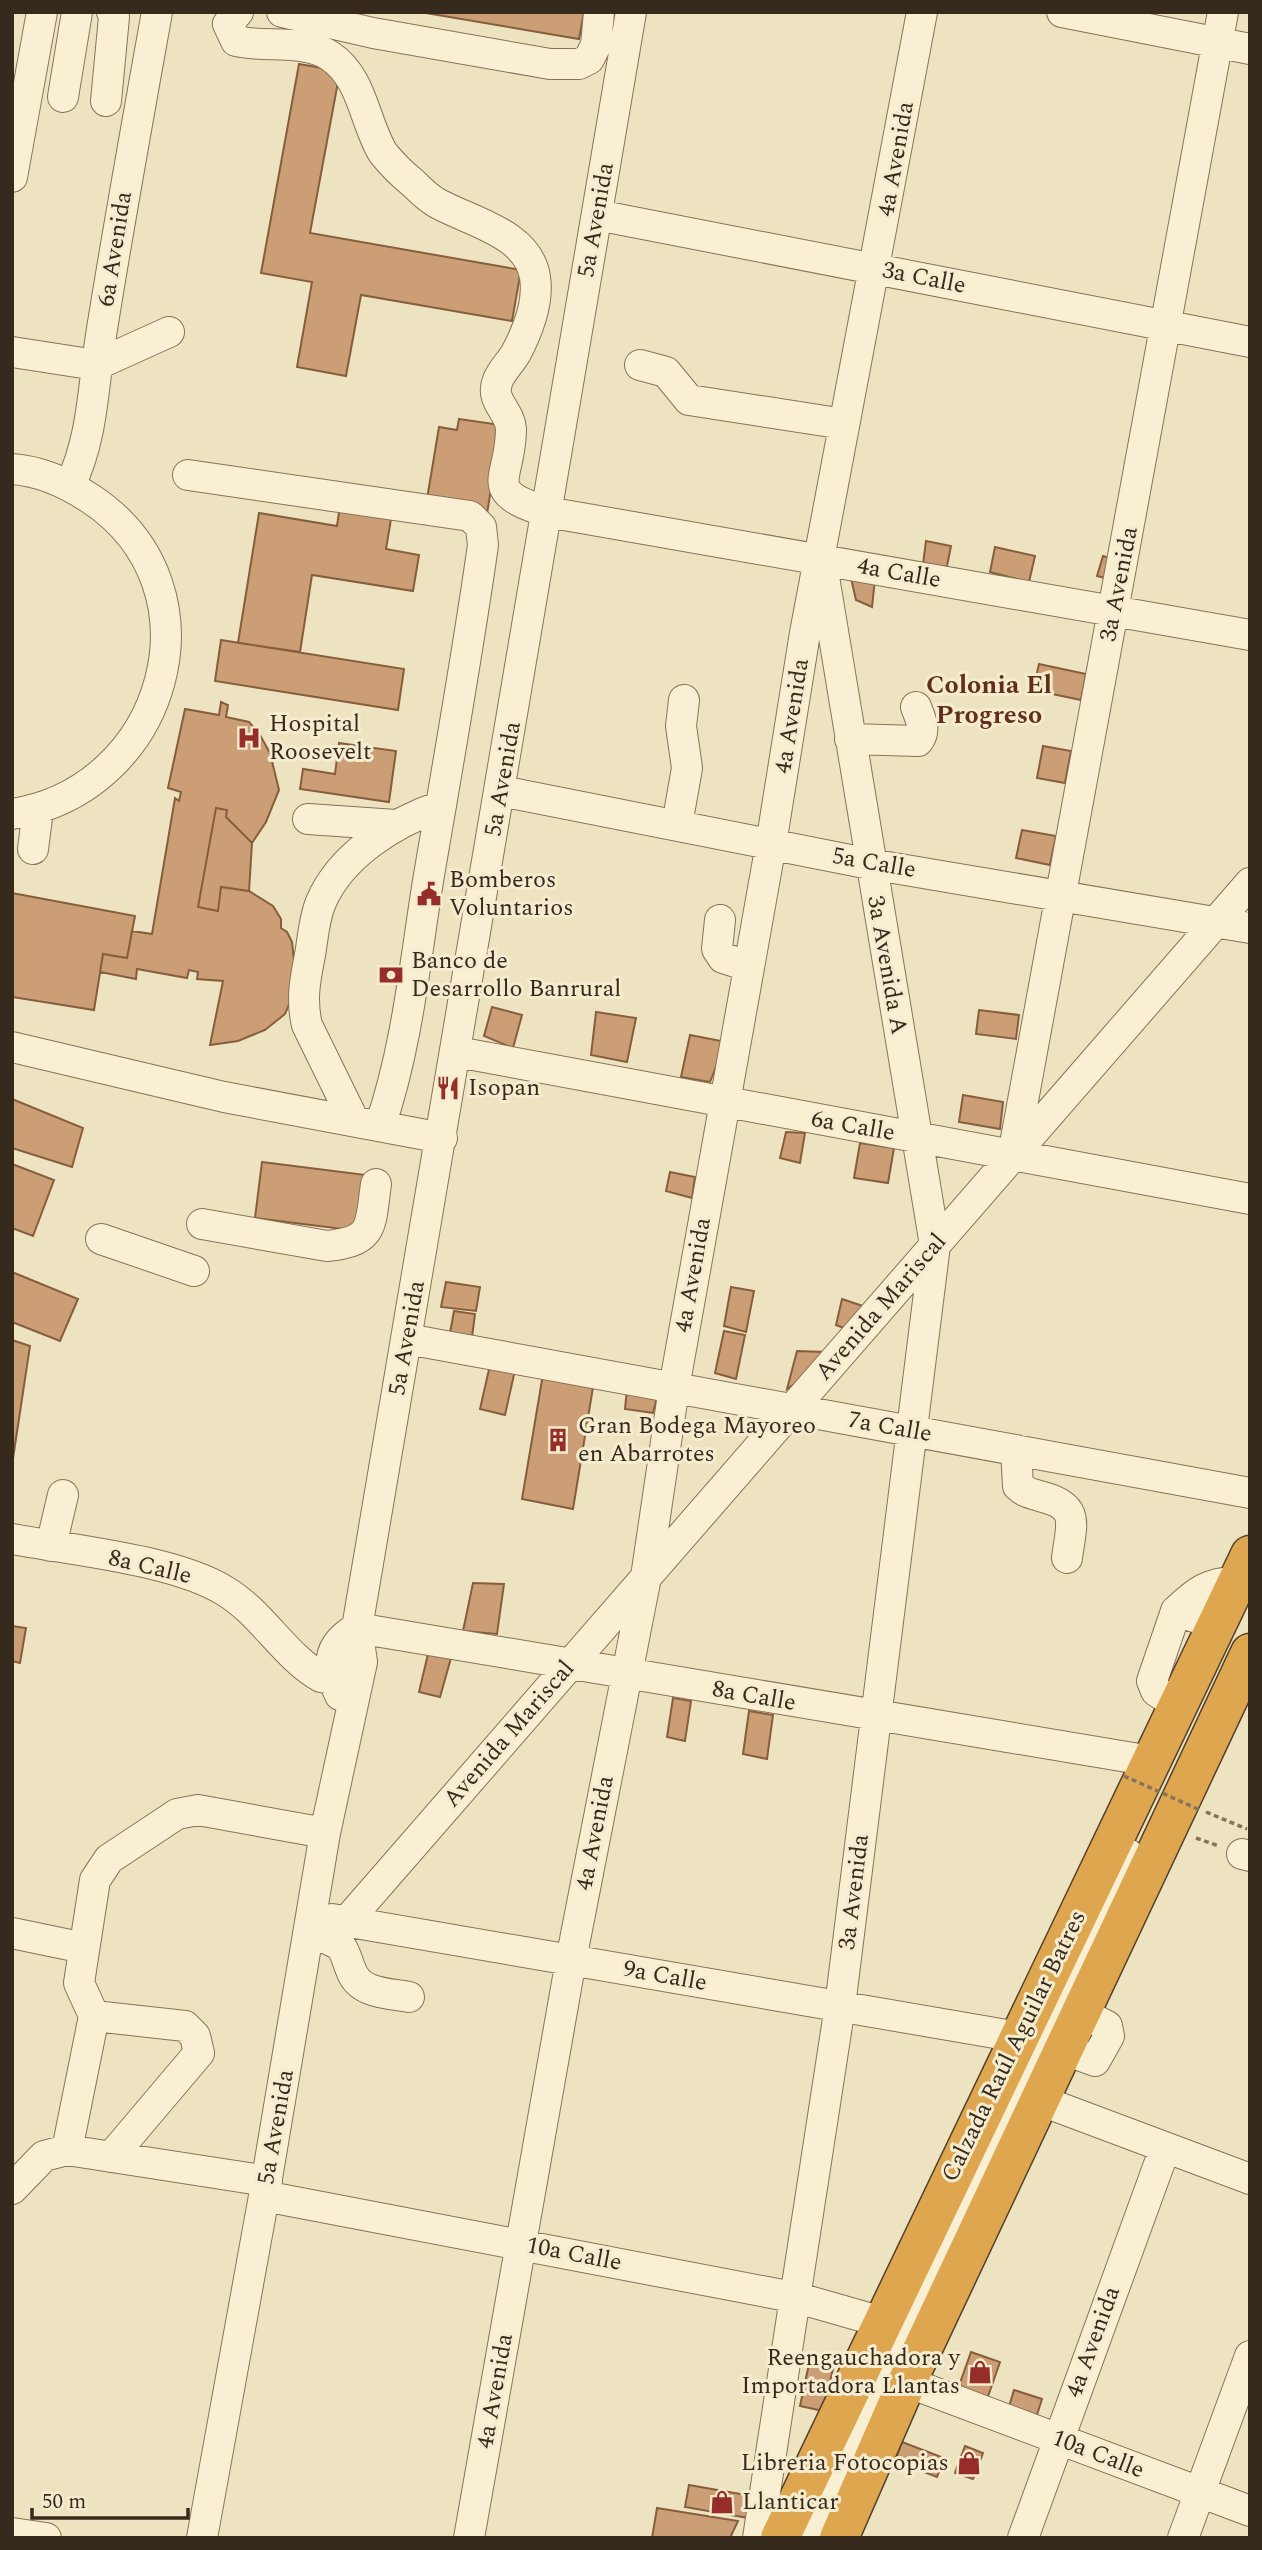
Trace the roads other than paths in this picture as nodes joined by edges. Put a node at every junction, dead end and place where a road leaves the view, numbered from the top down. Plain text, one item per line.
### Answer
1 (42, 12) edge
2 (78, 12) edge
3 (112, 12) edge
4 (157, 12) edge
5 (238, 12) edge
6 (282, 12) edge
7 (599, 12) edge
8 (631, 12) edge
9 (922, 12) edge
10 (1062, 12) edge
11 (1223, 12) edge
12 (1218, 43) junction
13 (1250, 49) edge
14 (63, 97) dead end
15 (106, 101) dead end
16 (12, 177) edge
17 (597, 215) junction
18 (876, 269) junction
19 (1167, 326) junction
20 (169, 332) dead end
21 (1250, 342) edge
22 (12, 352) edge
23 (96, 365) junction
24 (640, 365) dead end
25 (844, 424) junction
26 (12, 469) edge
27 (188, 475) dead end
28 (70, 485) junction
29 (547, 512) junction
30 (821, 560) junction
31 (1114, 611) junction
32 (1250, 635) edge
33 (684, 700) dead end
34 (916, 707) dead end
35 (850, 739) junction
36 (501, 791) junction
37 (441, 806) junction
38 (25, 812) edge
39 (308, 819) dead end
40 (396, 825) junction
41 (677, 825) junction
42 (771, 844) junction
43 (33, 849) dead end
44 (870, 864) junction
45 (1250, 883) edge
46 (1060, 895) junction
47 (720, 919) dead end
48 (1215, 923) junction
49 (1250, 928) edge
50 (748, 966) junction
51 (12, 1047) edge
52 (457, 1052) junction
53 (723, 1102) junction
54 (366, 1123) junction
55 (442, 1138) junction
56 (917, 1138) junction
57 (1013, 1155) junction
58 (376, 1184) dead end
59 (1250, 1199) edge
60 (202, 1224) dead end
61 (101, 1239) dead end
62 (935, 1245) junction
63 (194, 1271) dead end
64 (407, 1339) junction
65 (674, 1388) junction
66 (793, 1409) junction
67 (911, 1431) junction
68 (1016, 1450) junction
69 (1250, 1493) edge
70 (63, 1495) dead end
71 (12, 1539) edge
72 (51, 1546) junction
73 (1066, 1558) dead end
74 (646, 1577) junction
75 (1245, 1578) edge
76 (1176, 1611) junction
77 (1216, 1624) junction
78 (272, 1631) junction
79 (347, 1636) junction
80 (1250, 1653) edge
81 (362, 1662) junction
82 (569, 1665) junction
83 (625, 1674) junction
84 (332, 1679) junction
85 (1241, 1693) edge
86 (1178, 1705) junction
87 (350, 1716) junction
88 (875, 1716) junction
89 (1138, 1769) junction
90 (325, 1832) junction
91 (346, 1921) junction
92 (311, 1924) junction
93 (12, 1933) edge
94 (85, 1948) junction
95 (572, 1960) junction
96 (409, 1997) dead end
97 (840, 2006) junction
98 (94, 2016) junction
99 (1018, 2037) junction
100 (1039, 2099) junction
101 (1165, 2148) junction
102 (67, 2150) junction
103 (111, 2157) junction
104 (1250, 2179) edge
105 (12, 2189) edge
106 (266, 2189) junction
107 (522, 2244) junction
108 (797, 2298) junction
109 (882, 2322) junction
110 (1250, 2356) edge
111 (907, 2382) junction
112 (1057, 2438) junction
113 (1199, 2492) junction
114 (1250, 2511) edge
115 (12, 2533) edge
116 (46, 2538) edge
117 (203, 2538) edge
118 (469, 2538) edge
119 (758, 2538) edge
120 (780, 2538) edge
121 (810, 2538) edge
122 (839, 2538) edge
123 (1023, 2538) edge
124 (1183, 2538) edge

1 - 16 street
2 - 14 street
3 - 15 street
4 - 23 street, 6a Avenida
5 - 29 street, 4a Calle
6 - 7 street
8 - 17 street, 5a Avenida
9 - 18 street, 4a Avenida
10 - 12 street
11 - 12 street, 3a Avenida
12 - 13 street
12 - 19 street, 3a Avenida
17 - 18 street, 3a Calle
17 - 29 street, 5a Avenida
18 - 19 street, 3a Calle
18 - 25 street, 4a Avenida
19 - 21 street, 3a Calle
19 - 31 street, 3a Avenida
20 - 23 street
22 - 23 street
23 - 28 street, 6a Avenida
24 - 25 street
25 - 30 street, 4a Avenida
26 - 28 street
27 - 37 street
28 - 38 street
29 - 30 street, 4a Calle
29 - 36 street, 5a Avenida
30 - 31 street, 4a Calle
30 - 35 street, 3a Avenida A
30 - 42 street, 4a Avenida
31 - 32 street, 4a Calle
31 - 46 street, 3a Avenida
33 - 41 street
34 - 35 street
35 - 44 street, 3a Avenida A
36 - 41 street, 5a Calle
36 - 52 street, 5a Avenida
37 - 40 street
37 - 54 street
38 - 43 street
39 - 40 street
40 - 54 street
41 - 42 street, 5a Calle
42 - 44 street, 5a Calle
42 - 50 street, 4a Avenida
44 - 46 street, 5a Calle
44 - 56 street, 3a Avenida A
45 - 48 street, Avenida Mariscal
46 - 48 street, 5a Calle
46 - 57 street, 3a Avenida
47 - 50 street
48 - 49 street, 5a Calle
48 - 57 street, Avenida Mariscal
50 - 53 street, 4a Avenida
51 - 54 street
52 - 53 street, 6a Calle
52 - 55 street, 5a Avenida
53 - 56 street, 6a Calle
53 - 65 street, 4a Avenida
54 - 55 street
55 - 64 street, 5a Avenida
56 - 57 street, 6a Calle
56 - 62 street, 3a Avenida A
57 - 59 street, 6a Calle
57 - 62 street, Avenida Mariscal
58 - 60 street
61 - 63 street
62 - 66 street, Avenida Mariscal
62 - 67 street, 3a Avenida
64 - 65 street, 7a Calle
64 - 79 street, 5a Avenida
65 - 66 street, 7a Calle
65 - 74 street, 4a Avenida
66 - 67 street, 7a Calle
66 - 74 street, Avenida Mariscal
67 - 68 street, 7a Calle
67 - 88 street, 3a Avenida
68 - 69 street, 7a Calle
68 - 73 street
70 - 72 street
71 - 72 street, 8a Calle
72 - 78 street, 8a Calle
74 - 82 street, Avenida Mariscal
74 - 83 street, 4a Avenida
75 - 76 street
75 - 77 highway, Calzada Raúl Aguilar Batres
75 - 121 street
76 - 77 street
76 - 86 street
77 - 86 highway, Calzada Raúl Aguilar Batres
78 - 79 street, 8a Calle
78 - 84 street, 8a Calle
79 - 81 street, 5a Avenida
79 - 82 street, 8a Calle
79 - 84 street, 5a Avenida
80 - 85 highway, Calzada Raúl Aguilar Batres
81 - 84 street
81 - 87 street, 5a Avenida
82 - 83 street, 8a Calle
82 - 91 street, Avenida Mariscal
83 - 88 street, 8a Calle
83 - 95 street, 4a Avenida
84 - 87 street
85 - 100 highway, Calzada Raúl Aguilar Batres
86 - 89 highway, Calzada Raúl Aguilar Batres
87 - 90 street, 5a Avenida
88 - 89 street, 8a Calle
88 - 97 street, 3a Avenida
89 - 99 highway, Calzada Raúl Aguilar Batres
90 - 92 street, 5a Avenida
90 - 94 street
91 - 92 street, 9a Calle
91 - 95 street, 9a Calle
92 - 96 street
92 - 106 street, 5a Avenida
93 - 94 street
94 - 98 street
95 - 97 street, 9a Calle
95 - 107 street, 4a Avenida
97 - 99 street, 9a Calle
97 - 108 street, 3a Avenida
98 - 102 street
98 - 103 street
99 - 109 highway, Calzada Raúl Aguilar Batres
100 - 101 street
100 - 111 highway, Calzada Raúl Aguilar Batres
101 - 104 street
101 - 112 street, 4a Avenida
102 - 103 street, 10a Calle
102 - 105 street
103 - 106 street, 10a Calle
106 - 107 street, 10a Calle
106 - 117 street, 5a Avenida
107 - 108 street, 10a Calle
107 - 118 street, 4a Avenida
108 - 109 street, 10a Calle
108 - 119 street, 3a Avenida
109 - 120 highway, Calzada Raúl Aguilar Batres
110 - 113 street
111 - 112 street, 10a Calle
111 - 122 highway, Calzada Raúl Aguilar Batres
112 - 113 street, 10a Calle
112 - 123 street, 4a Avenida
113 - 114 street, 10a Calle
113 - 124 street
115 - 116 street

